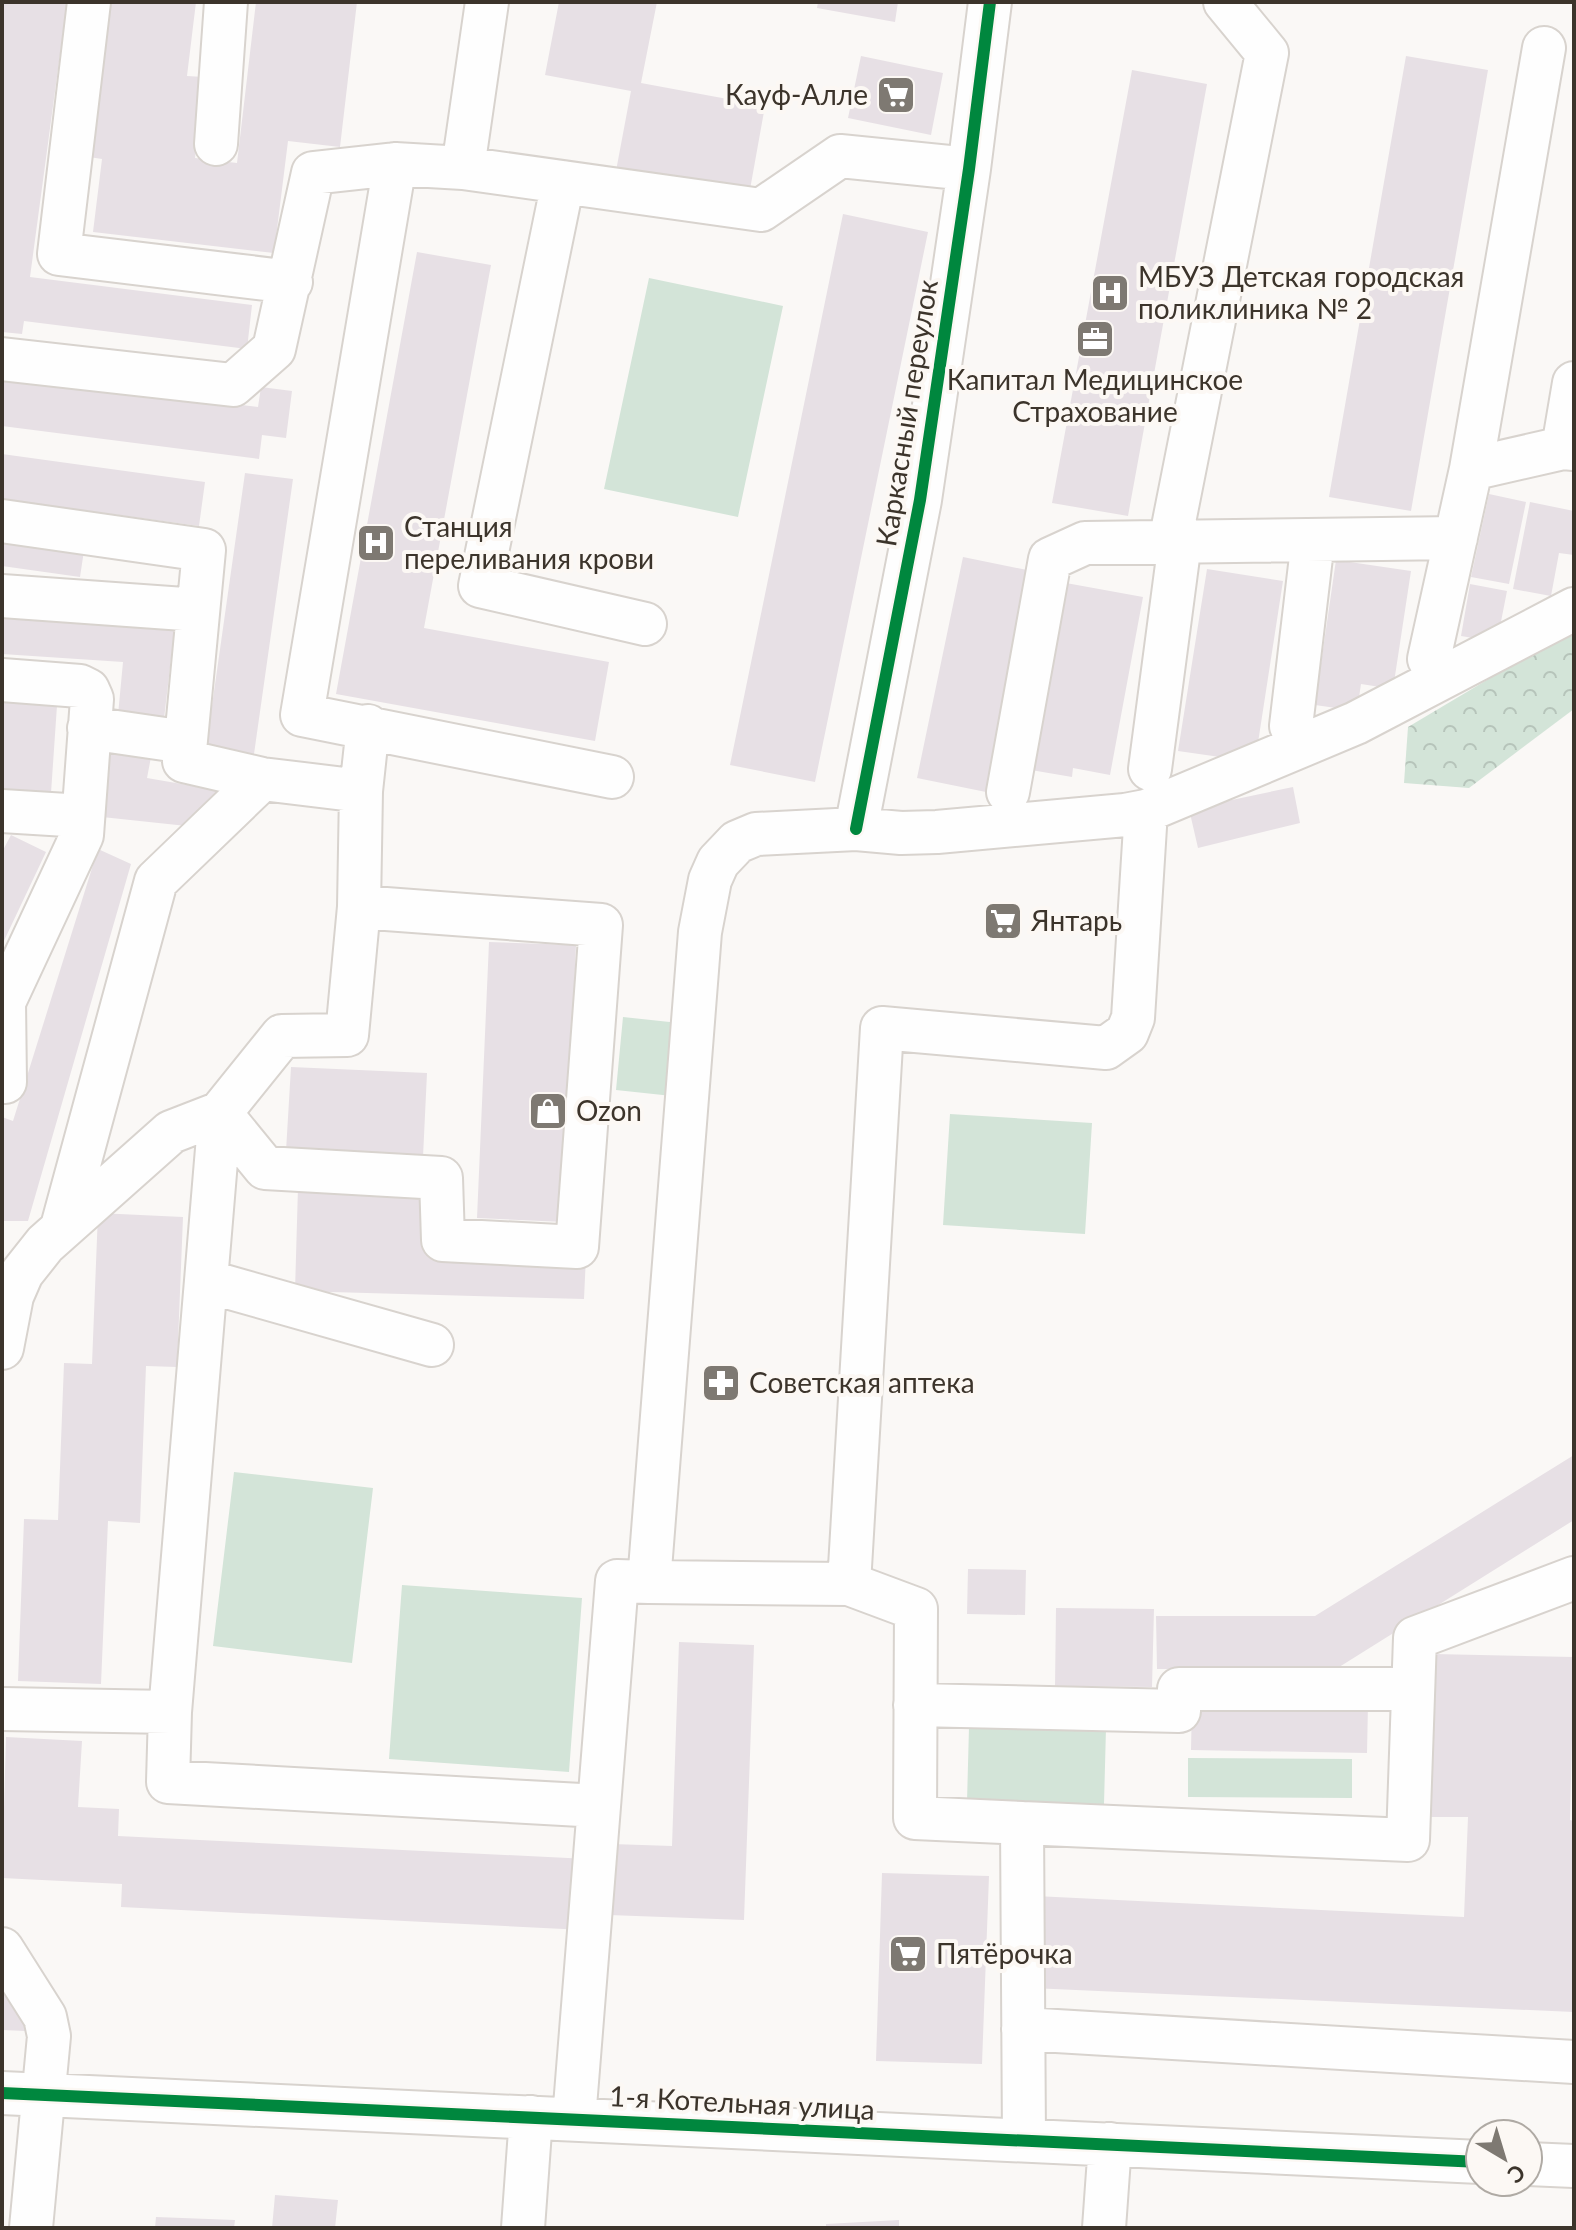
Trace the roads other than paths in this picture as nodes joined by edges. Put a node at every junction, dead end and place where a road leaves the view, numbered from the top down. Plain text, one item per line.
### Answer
1 (89, 2) edge
2 (226, 2) edge
3 (487, 2) edge
4 (990, 2) edge
5 (1225, 2) edge
6 (1544, 48) dead end
7 (216, 144) dead end
8 (395, 164) junction
9 (463, 168) junction
10 (969, 169) junction
11 (563, 182) junction
12 (291, 282) junction
13 (2, 359) edge
14 (1574, 383) edge
15 (1569, 448) edge
16 (1471, 469) junction
17 (2, 521) edge
18 (1456, 538) junction
19 (1313, 540) junction
20 (1175, 542) junction
21 (2, 596) edge
22 (1574, 609) edge
23 (198, 610) junction
24 (645, 624) dead end
25 (1429, 659) dead end
26 (2, 680) edge
27 (368, 726) junction
28 (1291, 726) dead end
29 (89, 728) junction
30 (185, 742) junction
31 (1150, 769) dead end
32 (612, 777) dead end
33 (262, 779) junction
34 (361, 791) junction
35 (1008, 792) dead end
36 (2, 811) edge
37 (1146, 811) junction
38 (83, 816) junction
39 (856, 829) junction
40 (359, 907) junction
41 (5, 1082) dead end
42 (220, 1113) junction
43 (62, 1227) junction
44 (206, 1281) junction
45 (432, 1345) dead end
46 (2, 1348) edge
47 (1574, 1578) edge
48 (649, 1582) junction
49 (849, 1584) junction
50 (1413, 1689) junction
51 (915, 1705) junction
52 (2, 1709) edge
53 (170, 1712) junction
54 (599, 1806) junction
55 (1022, 1823) junction
56 (2, 1949) edge
57 (1023, 2029) junction
58 (1574, 2062) edge
59 (2, 2093) edge
60 (43, 2095) junction
61 (531, 2117) junction
62 (574, 2119) junction
63 (1024, 2140) junction
64 (1110, 2144) junction
65 (1464, 2161) edge
66 (1544, 2165) edge
67 (1574, 2166) edge
68 (31, 2228) edge
69 (523, 2228) edge
70 (1104, 2228) edge

1 - 12 street
2 - 7 street
3 - 9 street
4 - 10 street, Каркасный переулок
5 - 20 street
6 - 16 street
8 - 9 street
8 - 12 street
8 - 27 street
9 - 11 street
10 - 11 street
10 - 39 street, Каркасный переулок
11 - 24 street
12 - 13 street
14 - 15 street
15 - 16 street
16 - 18 street
17 - 23 street
18 - 19 street
18 - 25 street
19 - 20 street
19 - 28 street
20 - 31 street
20 - 35 street
21 - 23 street
22 - 37 street
23 - 30 street
26 - 29 street
27 - 32 street
27 - 34 street
29 - 30 street
29 - 38 street
30 - 33 street
33 - 34 street
33 - 43 street
34 - 40 street
36 - 38 street
37 - 39 street
37 - 49 street
38 - 41 street
39 - 48 street
40 - 42 street
40 - 42 street
42 - 43 street
42 - 44 street
43 - 46 street
44 - 45 street
44 - 53 street
47 - 50 street
48 - 49 street
48 - 54 street
49 - 51 street
50 - 51 street
50 - 55 street
51 - 55 street
52 - 53 street
53 - 54 street
54 - 62 street
55 - 57 street
56 - 60 street
57 - 58 street
57 - 63 street
59 - 60 street, 1-я Котельная улица
60 - 61 street, 1-я Котельная улица
60 - 68 street
61 - 62 street, 1-я Котельная улица
61 - 69 street
62 - 63 street, 1-я Котельная улица
63 - 64 street, 1-я Котельная улица
64 - 65 street, 1-я Котельная улица
64 - 70 street
66 - 67 street

